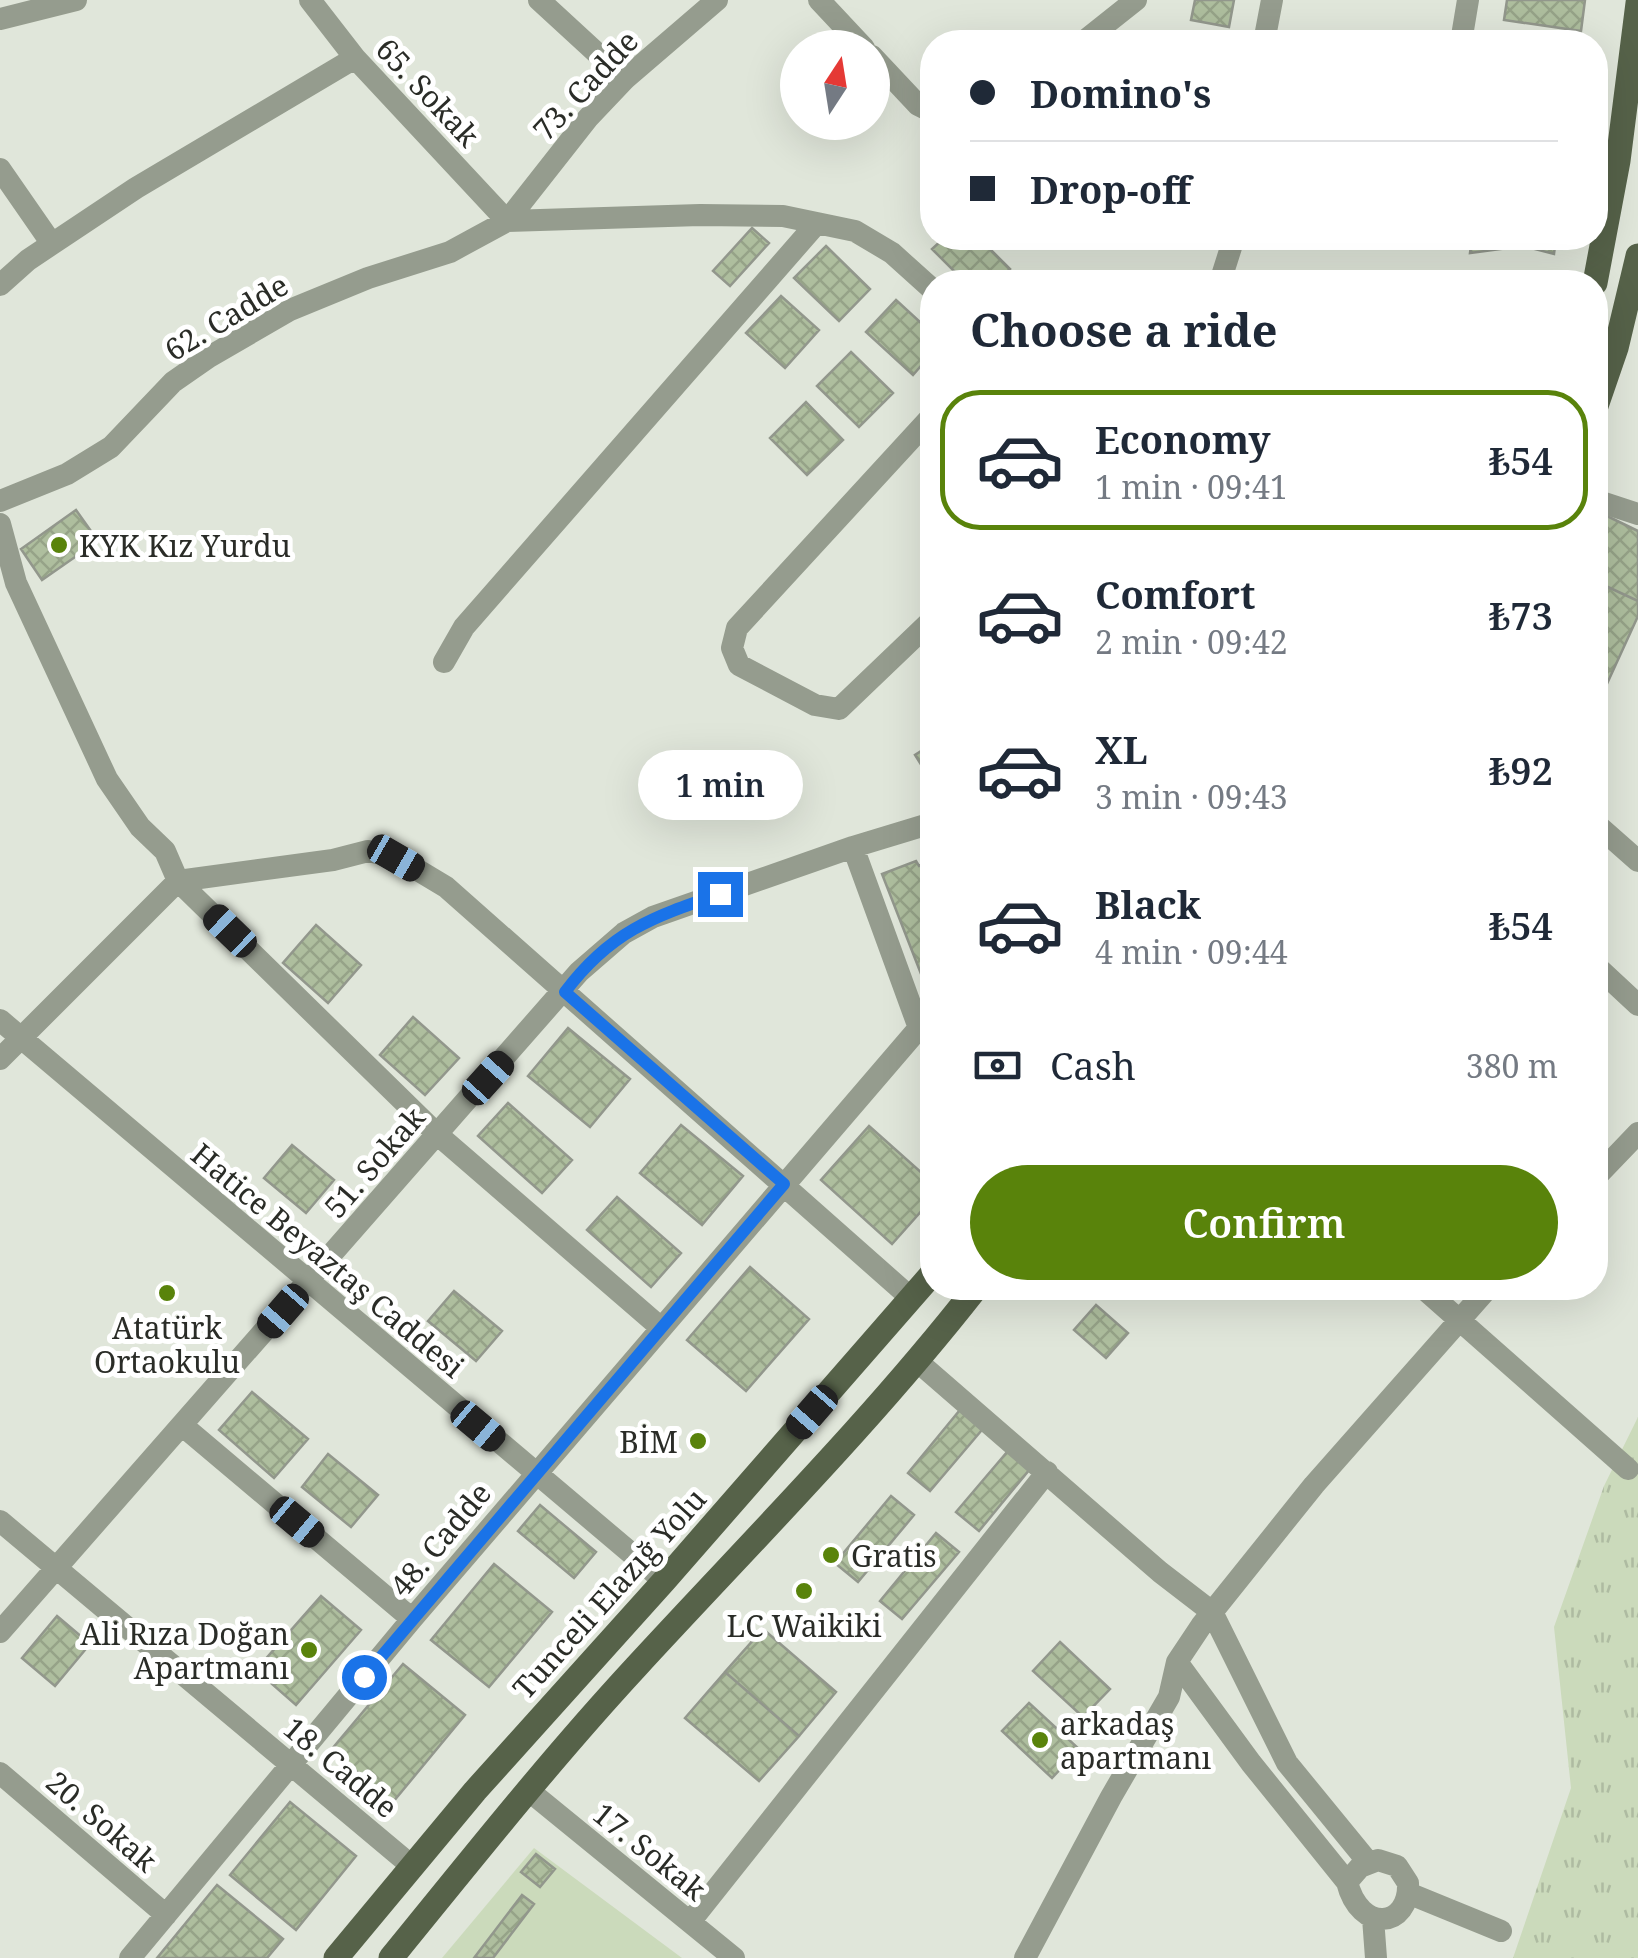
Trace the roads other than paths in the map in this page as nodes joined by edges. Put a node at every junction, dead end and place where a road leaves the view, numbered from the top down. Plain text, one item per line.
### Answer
1 (76, 0) edge
2 (310, 0) edge
3 (539, 0) edge
4 (718, 0) edge
5 (819, 0) edge
6 (1136, 0) edge
7 (1272, 0) edge
8 (1468, 0) edge
9 (1638, 2) edge
10 (0, 19) edge
11 (847, 30) edge
12 (1098, 30) edge
13 (1266, 30) edge
14 (1462, 30) edge
15 (355, 58) junction
16 (890, 75) edge
17 (625, 79) junction
18 (920, 105) edge
19 (0, 170) edge
20 (1608, 215) edge
21 (507, 221) junction
22 (817, 223) junction
23 (52, 244) junction
24 (1638, 256) edge
25 (920, 278) edge
26 (0, 285) edge
27 (1608, 372) edge
28 (920, 429) edge
29 (0, 501) edge
30 (1608, 504) edge
31 (1638, 514) edge
32 (0, 524) edge
33 (920, 631) edge
34 (444, 662) dead end
35 (920, 827) edge
36 (1608, 835) edge
37 (853, 847) junction
38 (1638, 862) edge
39 (178, 880) junction
40 (1608, 977) edge
41 (565, 992) junction
42 (1638, 1005) edge
43 (920, 1019) edge
44 (0, 1020) edge
45 (21, 1038) junction
46 (920, 1040) edge
47 (0, 1059) edge
48 (1638, 1133) edge
49 (438, 1135) junction
50 (1608, 1164) edge
51 (784, 1184) junction
52 (308, 1282) junction
53 (920, 1288) edge
54 (911, 1298) junction
55 (967, 1300) edge
56 (1437, 1300) edge
57 (1476, 1300) edge
58 (1458, 1319) junction
59 (660, 1327) junction
60 (918, 1362) junction
61 (183, 1426) junction
62 (1628, 1469) dead end
63 (1047, 1472) junction
64 (535, 1474) junction
65 (0, 1521) edge
66 (54, 1569) junction
67 (664, 1581) junction
68 (1212, 1612) junction
69 (412, 1619) junction
70 (0, 1632) edge
71 (1178, 1662) junction
72 (292, 1764) junction
73 (0, 1773) edge
74 (528, 1790) junction
75 (1368, 1862) junction
76 (413, 1866) junction
77 (1347, 1882) junction
78 (1408, 1893) junction
79 (166, 1915) junction
80 (1373, 1918) junction
81 (690, 1922) junction
82 (1501, 1931) dead end
83 (130, 1958) edge
84 (336, 1958) edge
85 (391, 1958) edge
86 (734, 1958) edge
87 (1025, 1958) edge
88 (1376, 1958) edge

1 - 10 street
2 - 15 street, 65. Sokak
3 - 17 street
4 - 17 street, 73. Cadde
5 - 11 street
6 - 12 street
7 - 13 street
8 - 14 street
9 - 20 main road
15 - 21 street, 65. Sokak
15 - 23 street
16 - 18 street
17 - 21 street, 73. Cadde
19 - 23 street
21 - 22 street
21 - 29 street, 62. Cadde
22 - 25 street
22 - 34 street
23 - 26 street
24 - 27 main road
28 - 33 street
30 - 31 street
32 - 39 street
35 - 37 street, 51. Sokak
36 - 38 street
37 - 41 street, 51. Sokak
37 - 43 street
39 - 41 street
39 - 45 street
39 - 49 street
40 - 42 street
41 - 49 street, 51. Sokak
41 - 51 street
44 - 45 street, Hatice Beyaztaş Caddesi
45 - 47 street
45 - 52 street, Hatice Beyaztaş Caddesi
46 - 51 street, 48. Cadde
48 - 50 street
49 - 52 street, 51. Sokak
49 - 59 street
51 - 54 street
51 - 59 street, 48. Cadde
52 - 61 street, 51. Sokak
52 - 64 street, Hatice Beyaztaş Caddesi
53 - 54 main road, Tunceli Elazığ Yolu
54 - 67 main road, Tunceli Elazığ Yolu
55 - 60 main road
56 - 58 street
57 - 58 street
58 - 62 street
58 - 68 street
59 - 64 street, 48. Cadde
60 - 63 street
60 - 74 main road
61 - 66 street, 51. Sokak
61 - 69 street
63 - 68 street
63 - 81 street
64 - 67 street, Hatice Beyaztaş Caddesi
64 - 69 street, 48. Cadde
65 - 66 street, 18. Cadde
66 - 70 street, 51. Sokak
66 - 72 street, 18. Cadde
67 - 76 main road, Tunceli Elazığ Yolu
68 - 71 street
68 - 75 street
69 - 72 street, 48. Cadde
71 - 77 street
71 - 87 street
72 - 76 street, 18. Cadde
72 - 79 street, 48. Cadde
73 - 79 street, 20. Sokak
74 - 81 street, 17. Sokak
74 - 85 main road
75 - 77 street
75 - 78 street
76 - 84 main road, Tunceli Elazığ Yolu
77 - 80 street
78 - 80 street
78 - 82 street
79 - 83 street, 48. Cadde
80 - 88 street
81 - 86 street, 17. Sokak

